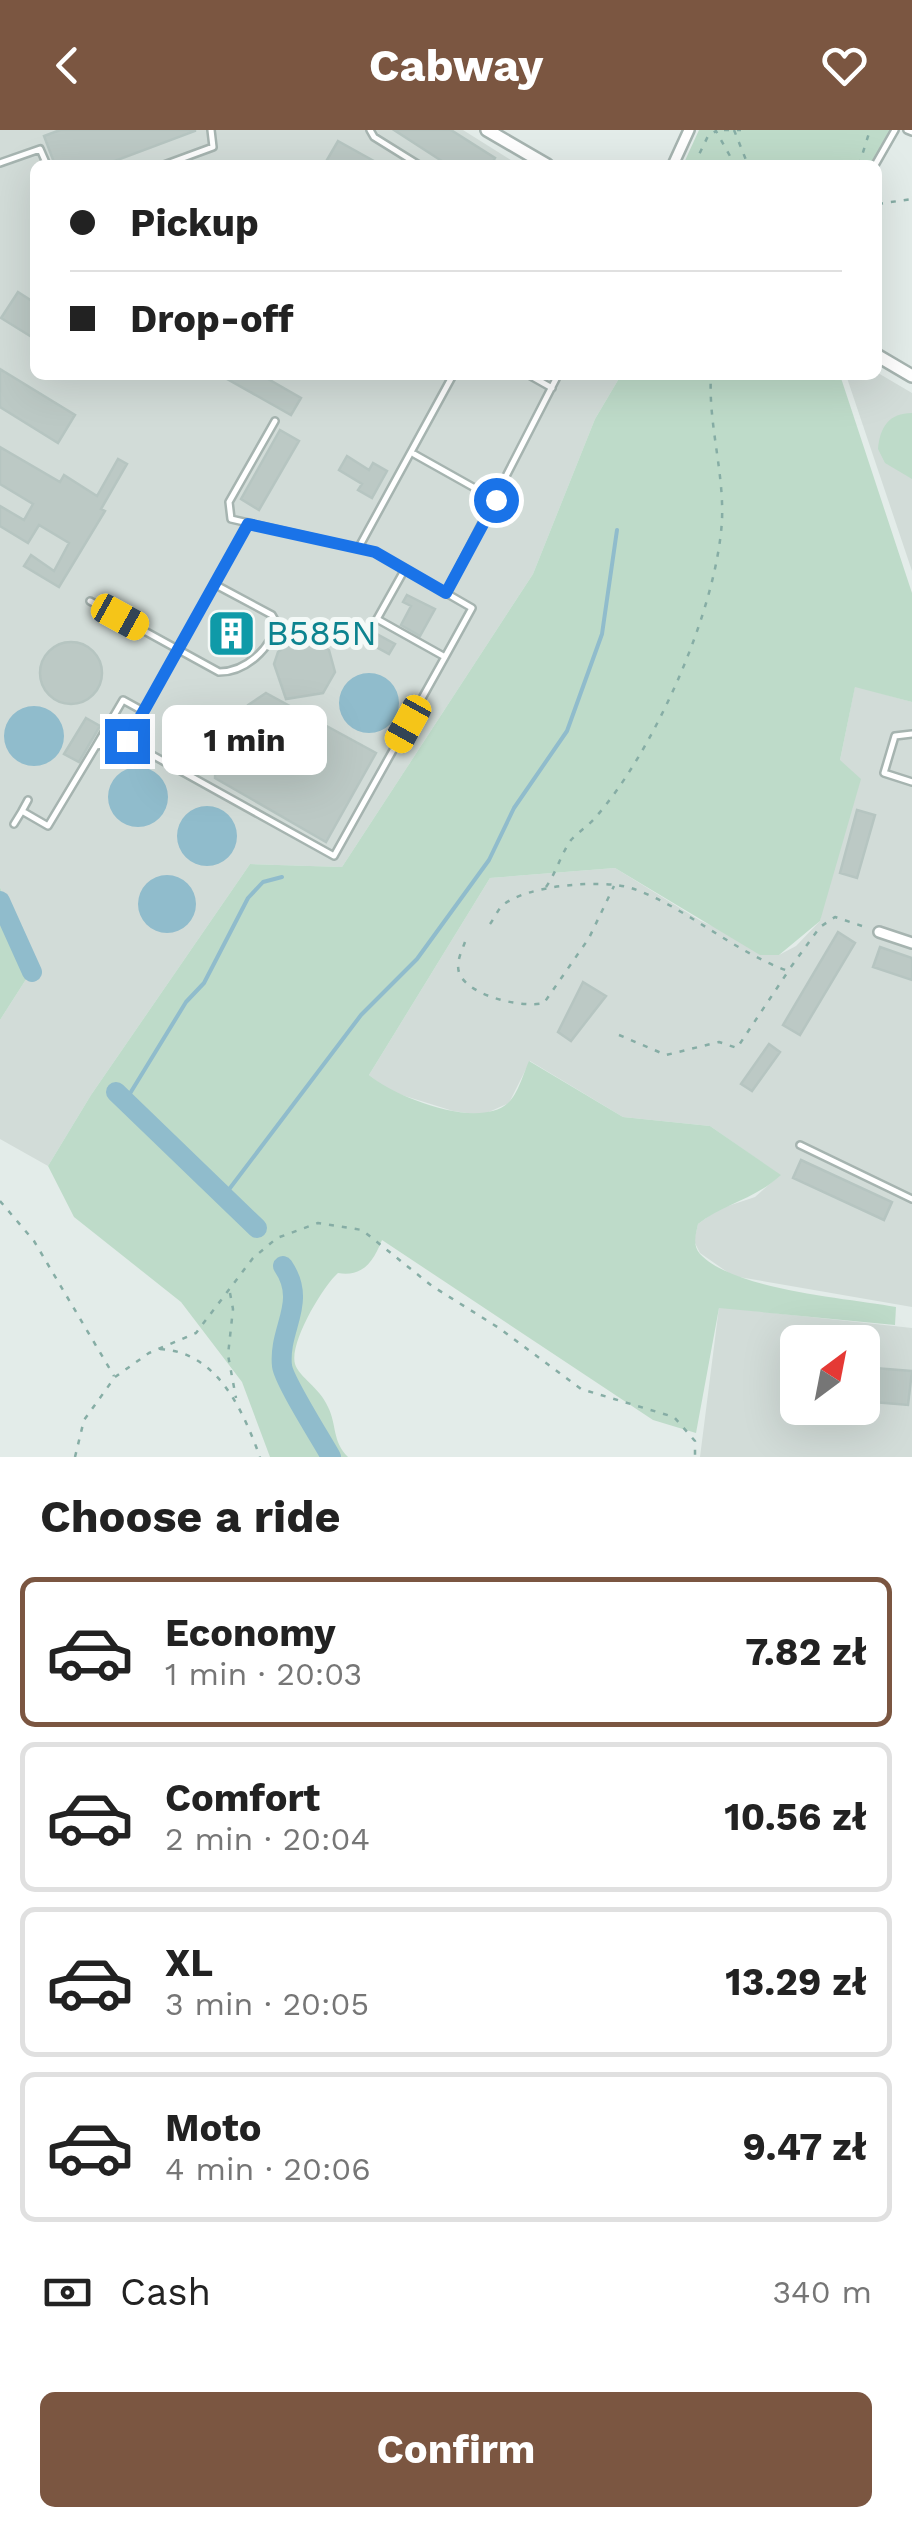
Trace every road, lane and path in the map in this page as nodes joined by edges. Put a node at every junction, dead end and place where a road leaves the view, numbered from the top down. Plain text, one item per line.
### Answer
1 (211, 130) edge
2 (370, 130) edge
3 (487, 130) edge
4 (689, 130) edge
5 (724, 130) edge
6 (741, 130) edge
7 (870, 130) edge
8 (895, 130) edge
9 (734, 131) edge
10 (45, 160) edge
11 (178, 160) edge
12 (412, 160) edge
13 (538, 160) edge
14 (675, 160) edge
15 (696, 160) edge
16 (731, 160) edge
17 (746, 160) edge
18 (861, 160) edge
19 (878, 160) edge
20 (0, 163) edge
21 (912, 199) edge
22 (882, 203) edge
23 (882, 358) edge
24 (912, 376) edge
25 (451, 380) edge
26 (538, 380) edge
27 (556, 380) edge
28 (711, 380) edge
29 (552, 388) junction
30 (274, 421) dead end
31 (414, 454) junction
32 (496, 500) junction
33 (248, 524) junction
34 (359, 547) junction
35 (405, 569) junction
36 (215, 584) junction
37 (446, 593) junction
38 (90, 601) dead end
39 (178, 650) junction
40 (445, 657) junction
41 (144, 711) junction
42 (912, 734) edge
43 (127, 741) junction
44 (96, 746) junction
45 (912, 782) edge
46 (28, 800) dead end
47 (22, 811) junction
48 (14, 824) dead end
49 (614, 884) junction
50 (546, 888) junction
51 (490, 924) dead end
52 (879, 932) joint
53 (464, 942) dead end
54 (912, 943) edge
55 (788, 971) junction
56 (619, 1036) dead end
57 (800, 1145) dead end
58 (912, 1200) edge
59 (0, 1201) edge
60 (230, 1291) junction
61 (158, 1349) junction
62 (116, 1377) junction
63 (237, 1402) junction
64 (75, 1457) edge
65 (260, 1457) edge
66 (695, 1457) edge

1 - 11 lane
2 - 12 lane
3 - 13 street
4 - 14 street
5 - 9 path
6 - 9 path
7 - 18 path
8 - 19 lane
9 - 17 path
10 - 20 lane
15 - 16 path
21 - 22 path
23 - 24 street
25 - 31 lane
26 - 29 lane
27 - 29 lane
28 - 50 path
29 - 32 lane
30 - 33 lane
31 - 32 lane
31 - 34 lane
32 - 37 lane
33 - 34 lane
33 - 36 lane
34 - 35 lane
35 - 37 lane
35 - 40 lane
36 - 39 lane
36 - 39 lane
37 - 40 lane
38 - 39 lane
39 - 41 lane
40 - 43 lane
41 - 43 lane
41 - 44 lane
42 - 45 lane
43 - 44 lane
44 - 47 lane
46 - 47 lane
47 - 48 lane
49 - 50 path
49 - 53 path
49 - 55 path
50 - 51 path
52 - 54 street
52 - 55 path
55 - 56 path
57 - 58 lane
59 - 62 path
60 - 61 path
60 - 63 path
60 - 66 path
61 - 62 path
61 - 63 path
62 - 64 path
63 - 65 path

